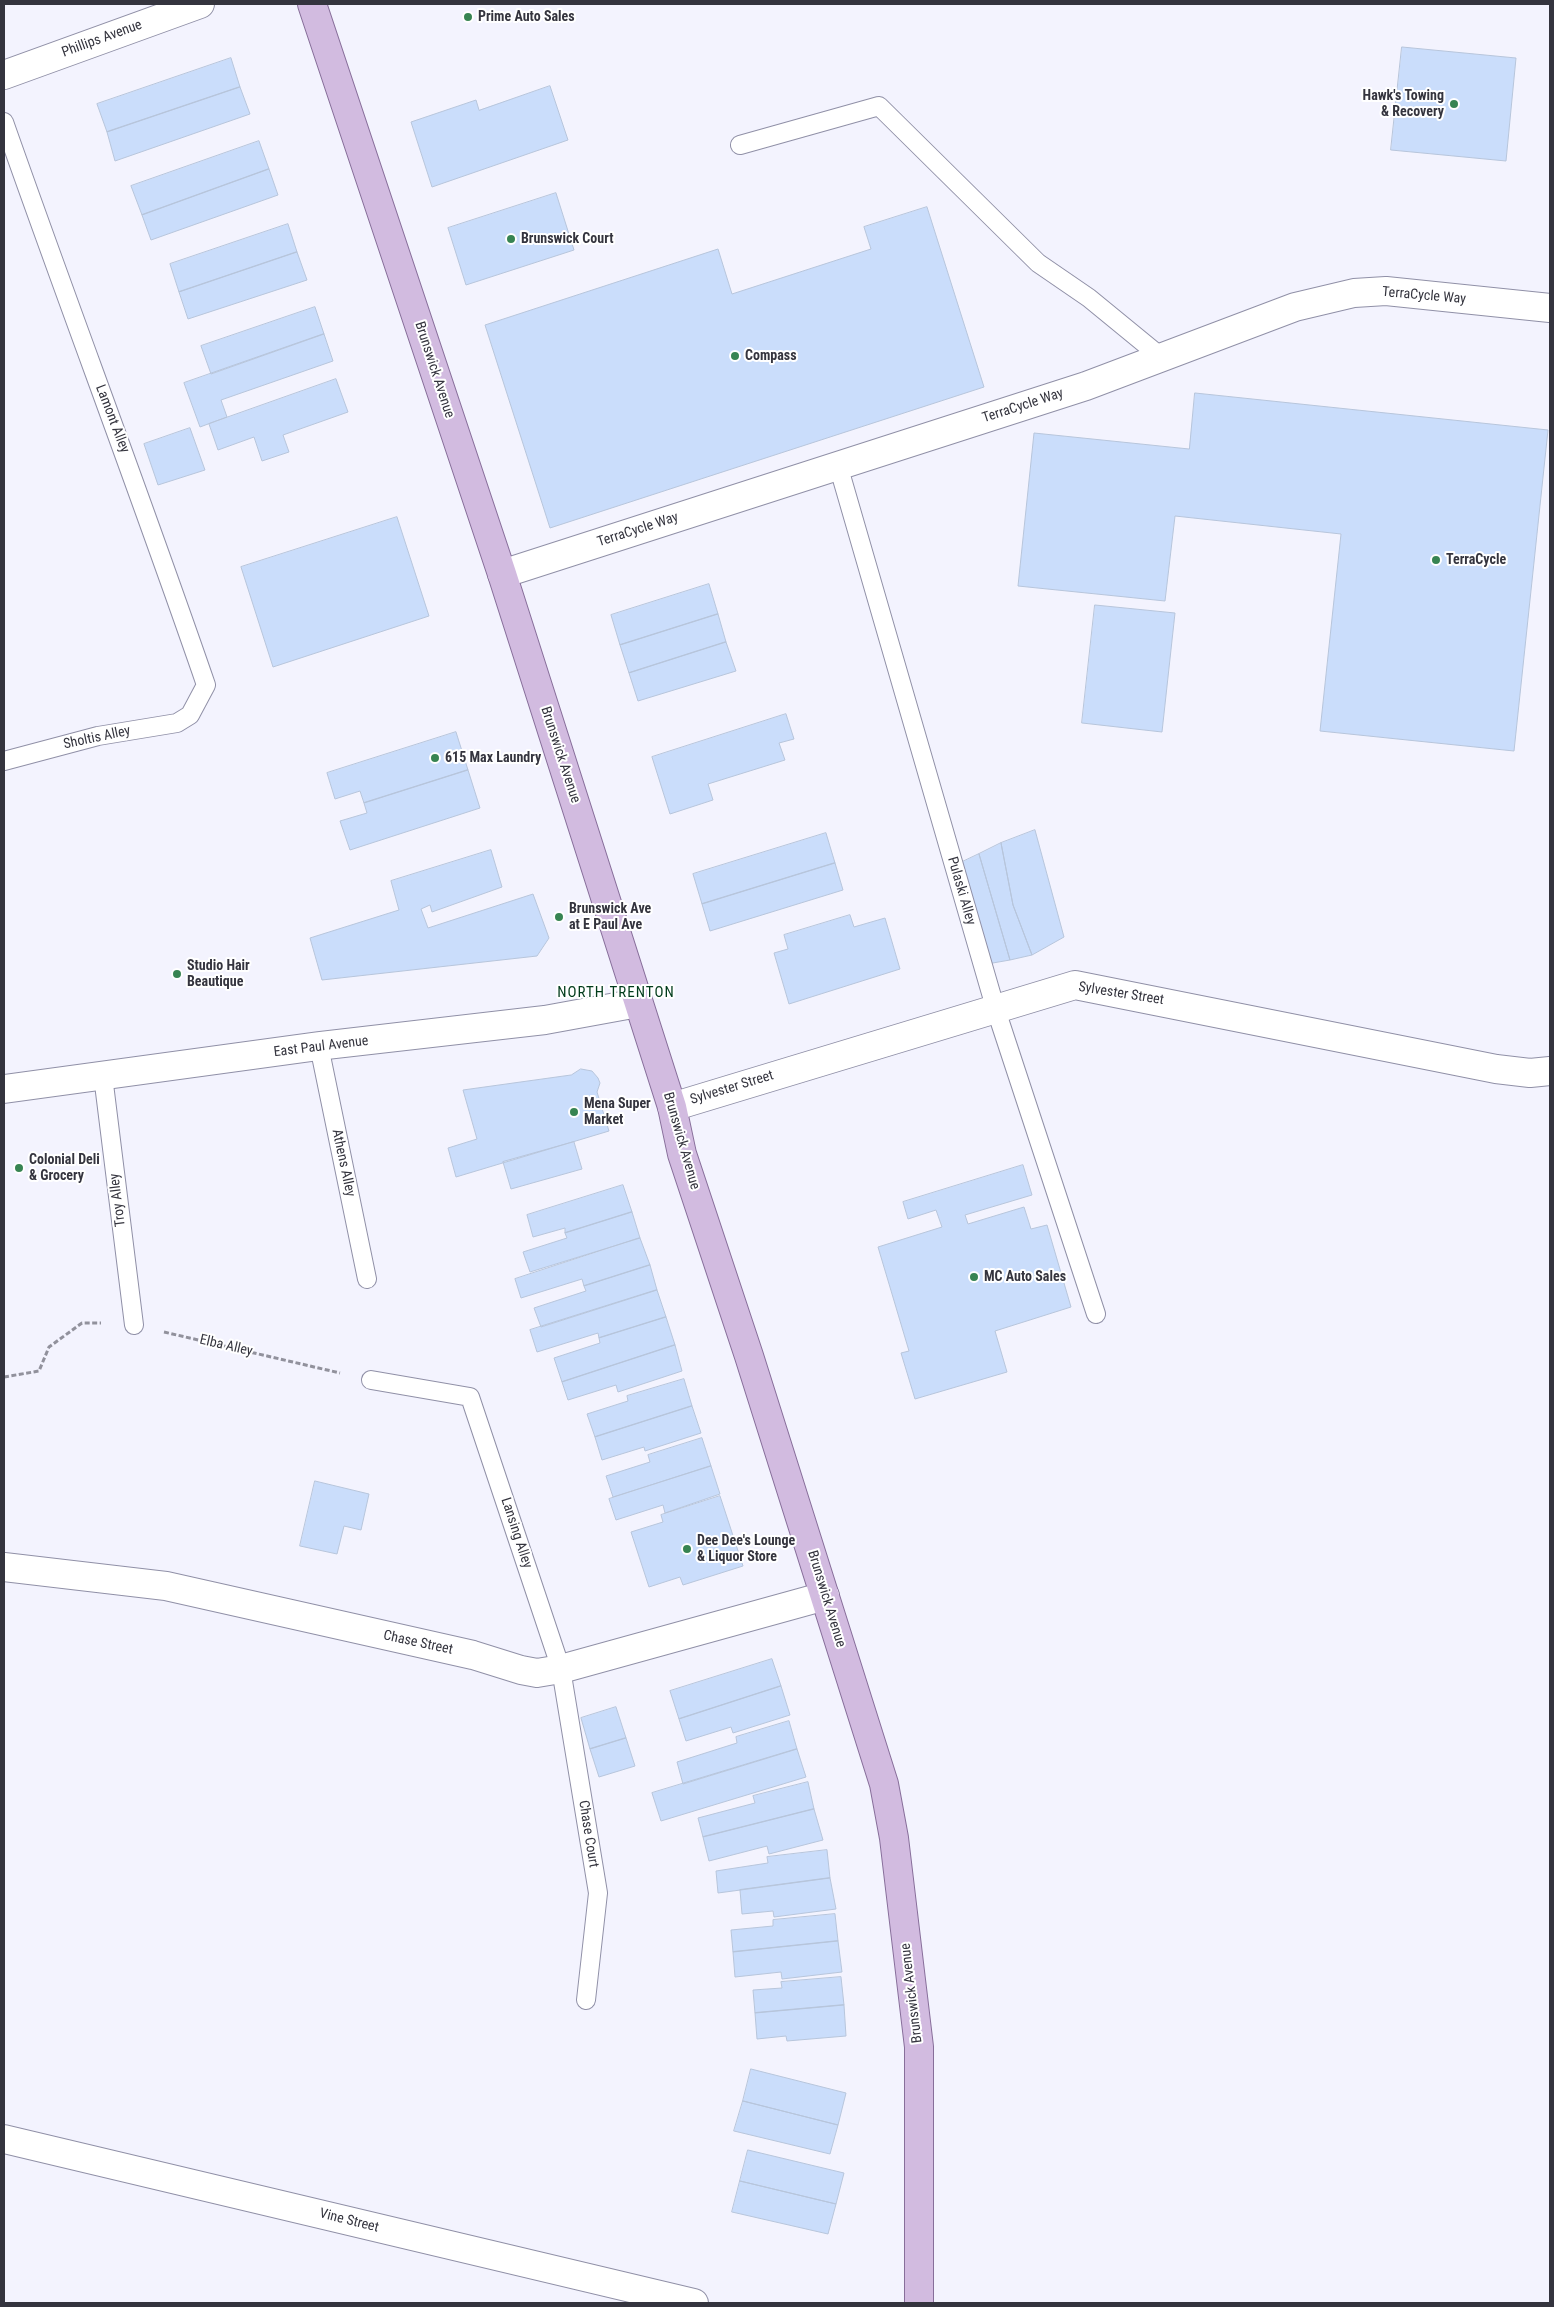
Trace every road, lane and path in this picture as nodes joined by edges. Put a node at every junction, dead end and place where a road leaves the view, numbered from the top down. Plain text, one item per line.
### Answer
1 (200, 4) edge
2 (312, 4) edge
3 (4, 75) edge
4 (4, 122) edge
5 (740, 145) dead end
6 (1550, 308) edge
7 (1161, 357) junction
8 (838, 465) junction
9 (502, 574) junction
10 (190, 715) joint
11 (4, 761) edge
12 (638, 1003) junction
13 (995, 1008) junction
14 (319, 1046) junction
15 (1550, 1071) edge
16 (103, 1076) junction
17 (4, 1089) edge
18 (672, 1107) junction
19 (367, 1279) dead end
20 (1096, 1314) dead end
21 (134, 1325) junction
22 (4, 1376) edge
23 (371, 1380) joint
24 (4, 1567) edge
25 (825, 1596) junction
26 (561, 1669) junction
27 (586, 2000) dead end
28 (4, 2139) edge
29 (694, 2303) edge
30 (919, 2303) edge

1 - 3 street, Phillips Avenue
2 - 9 main road, Brunswick Avenue
4 - 10 lane, Lamont Alley
5 - 7 lane
6 - 7 street, TerraCycle Way
7 - 8 street, TerraCycle Way
8 - 9 street, TerraCycle Way
8 - 13 lane, Pulaski Alley
9 - 12 main road, Brunswick Avenue
10 - 11 lane, Sholtis Alley
12 - 14 street, East Paul Avenue
12 - 18 main road, Brunswick Avenue
13 - 15 street, Sylvester Street
13 - 18 street, Sylvester Street
13 - 20 lane, Pulaski Alley
14 - 16 street, East Paul Avenue
14 - 19 lane, Athens Alley
16 - 17 street, East Paul Avenue
16 - 21 lane, Troy Alley
18 - 25 main road, Brunswick Avenue
21 - 22 path, Elba Alley
21 - 23 path, Elba Alley
23 - 26 lane, Lansing Alley
24 - 26 street, Chase Street
25 - 26 street, Chase Street
25 - 30 main road, Brunswick Avenue
26 - 27 lane, Chase Court
28 - 29 street, Vine Street

